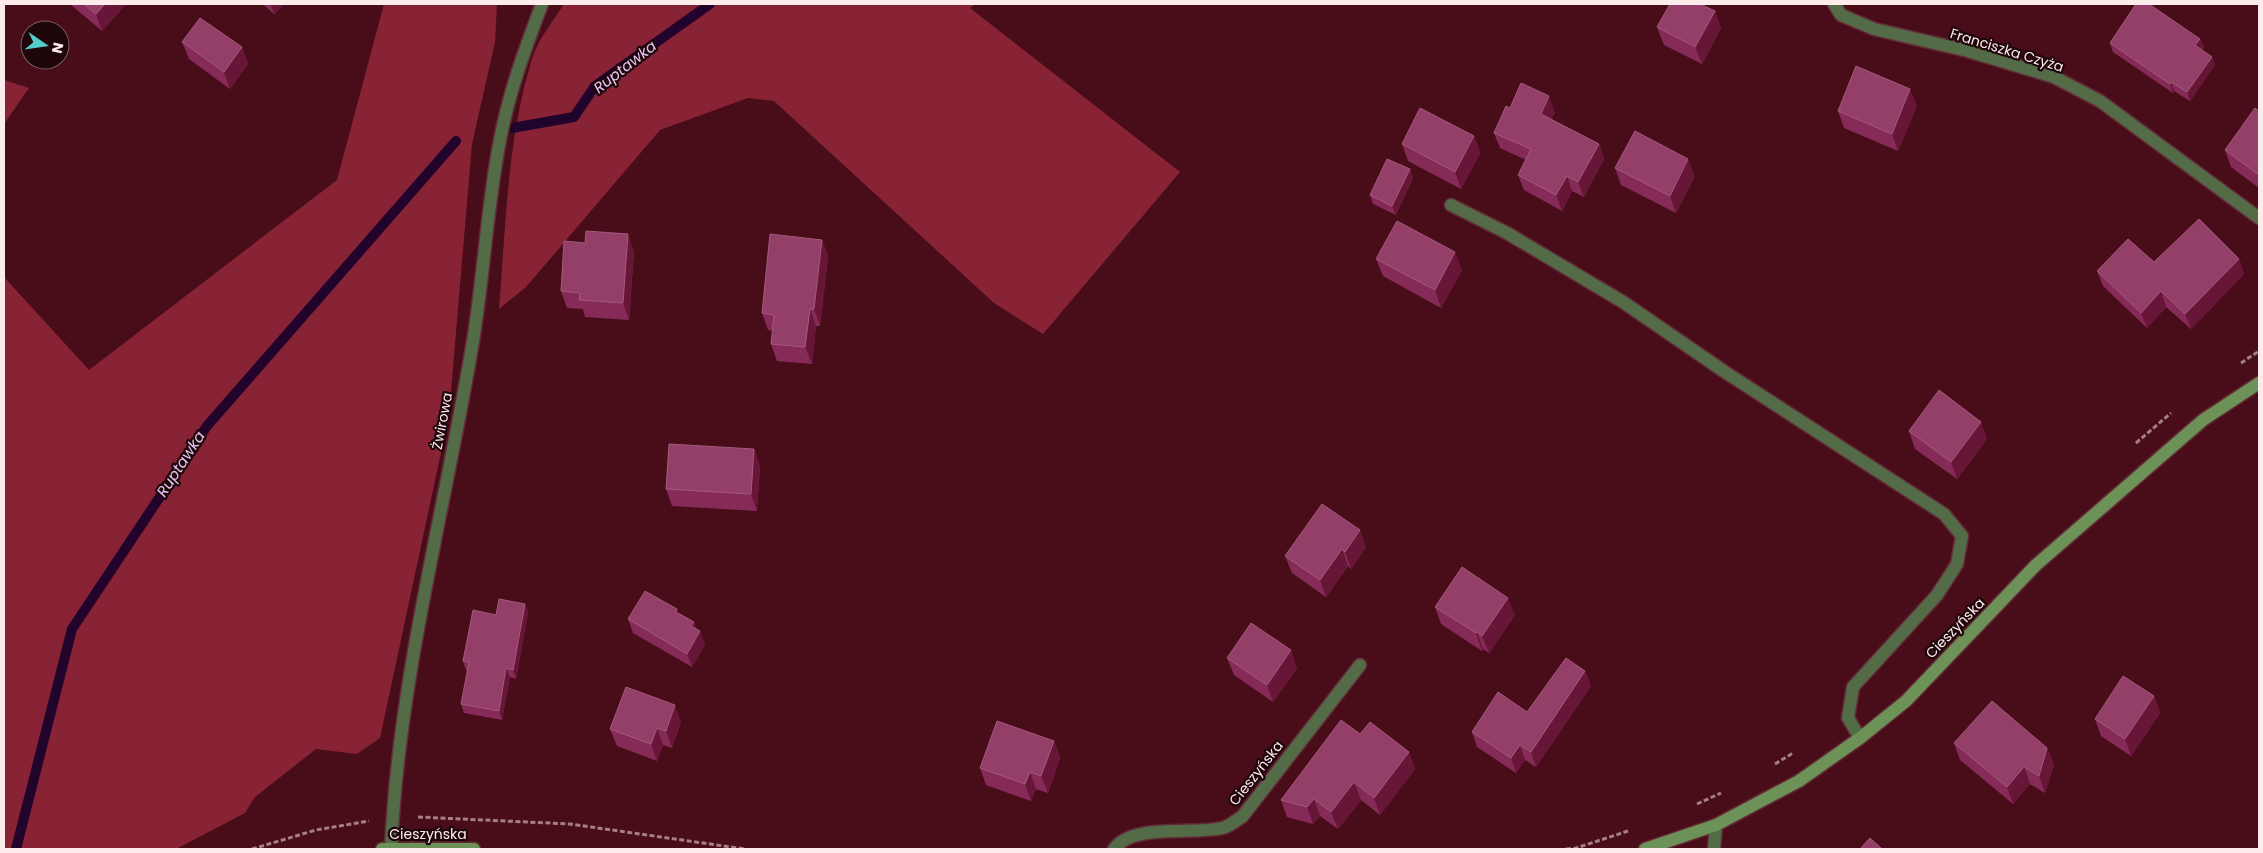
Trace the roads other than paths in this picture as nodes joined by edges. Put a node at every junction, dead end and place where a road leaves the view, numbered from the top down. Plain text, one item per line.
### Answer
1 (542, 4) edge
2 (1834, 4) edge
3 (1451, 205) dead end
4 (2259, 218) edge
5 (2259, 383) edge
6 (1360, 665) dead end
7 (1860, 738) junction
8 (1716, 825) junction
9 (386, 848) edge
10 (474, 849) edge
11 (1114, 849) edge
12 (1645, 849) edge
13 (1714, 849) edge

1 - 9 street, Żwirowa
2 - 4 street, Franciszka Czyża
3 - 7 street
5 - 7 main road, Cieszyńska
6 - 11 street, Cieszyńska
7 - 8 main road, Cieszyńska
8 - 12 main road, Cieszyńska
8 - 13 street
9 - 10 main road, Cieszyńska

